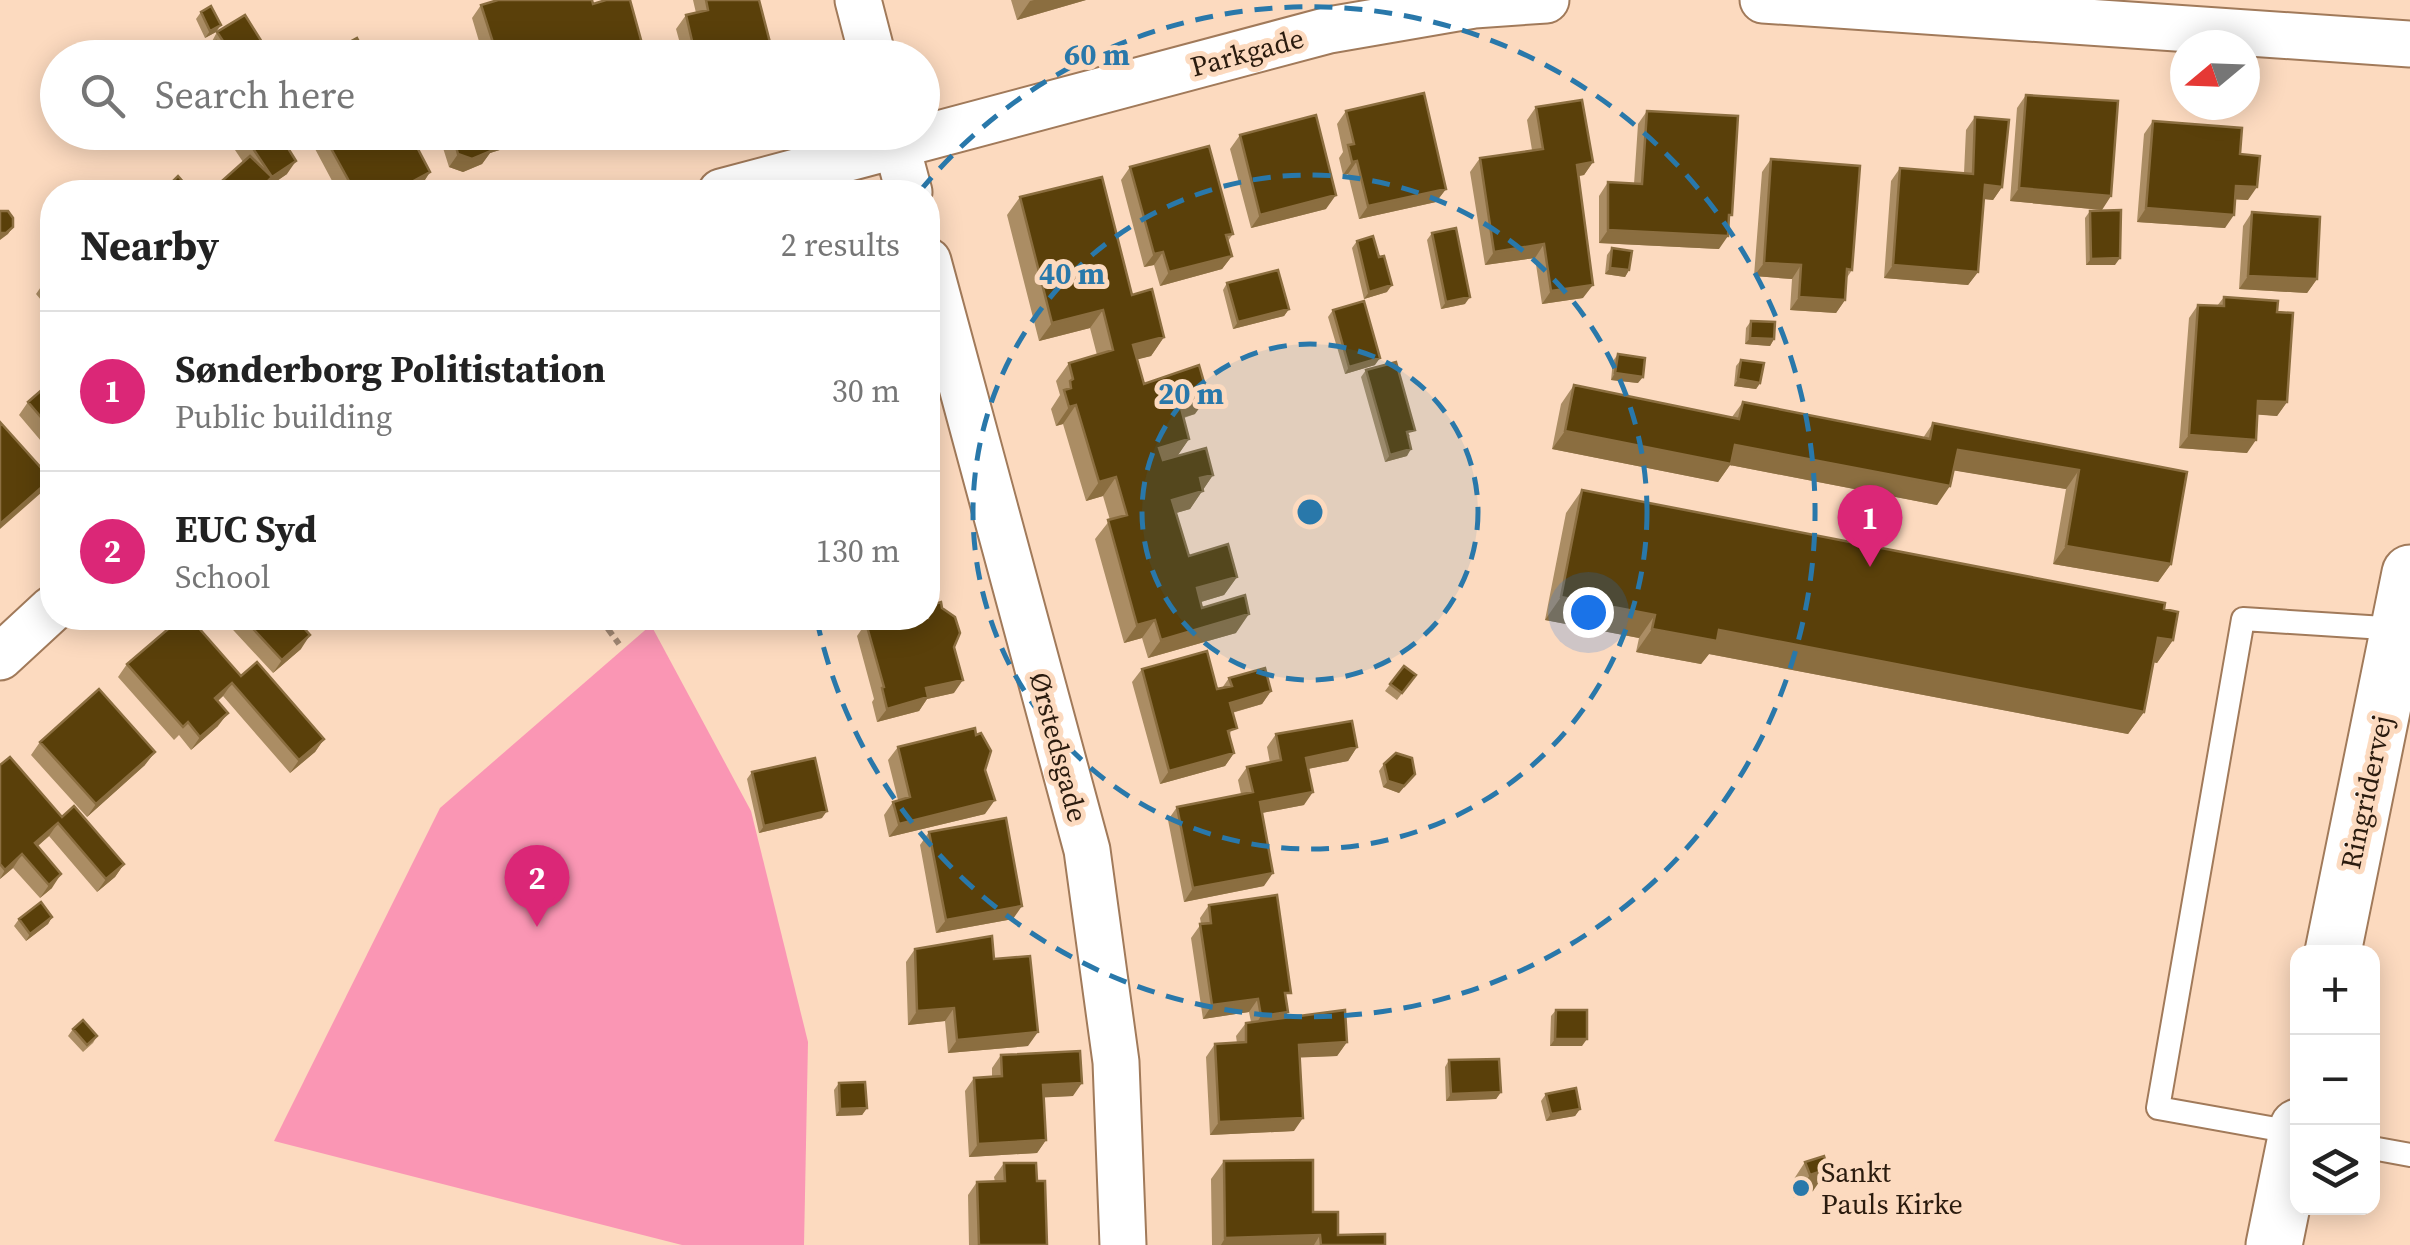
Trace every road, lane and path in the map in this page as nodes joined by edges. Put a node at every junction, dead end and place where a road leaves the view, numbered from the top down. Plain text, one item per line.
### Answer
1 (858, 0) edge
2 (1546, 0) edge
3 (1763, 0) edge
4 (868, 40) edge
5 (2410, 44) edge
6 (940, 127) edge
7 (858, 150) edge
8 (897, 150) edge
9 (760, 180) edge
10 (906, 180) edge
11 (940, 305) edge
12 (2410, 573) edge
13 (40, 621) edge
14 (609, 630) edge
15 (2400, 630) junction
16 (619, 644) dead end
17 (0, 657) edge
18 (2334, 945) edge
19 (2290, 1130) edge
20 (2380, 1149) edge
21 (2410, 1155) edge
22 (2290, 1166) edge
23 (1123, 1245) edge
24 (2274, 1245) edge

1 - 4 street
2 - 6 street, Parkgade
3 - 5 street
7 - 9 street, Parkgade
8 - 10 street
11 - 23 street, Ørstedsgade
12 - 15 street, Ringridervej
13 - 17 street
14 - 16 path
15 - 18 street, Ringridervej
15 - 19 lane
20 - 21 lane
22 - 24 street

